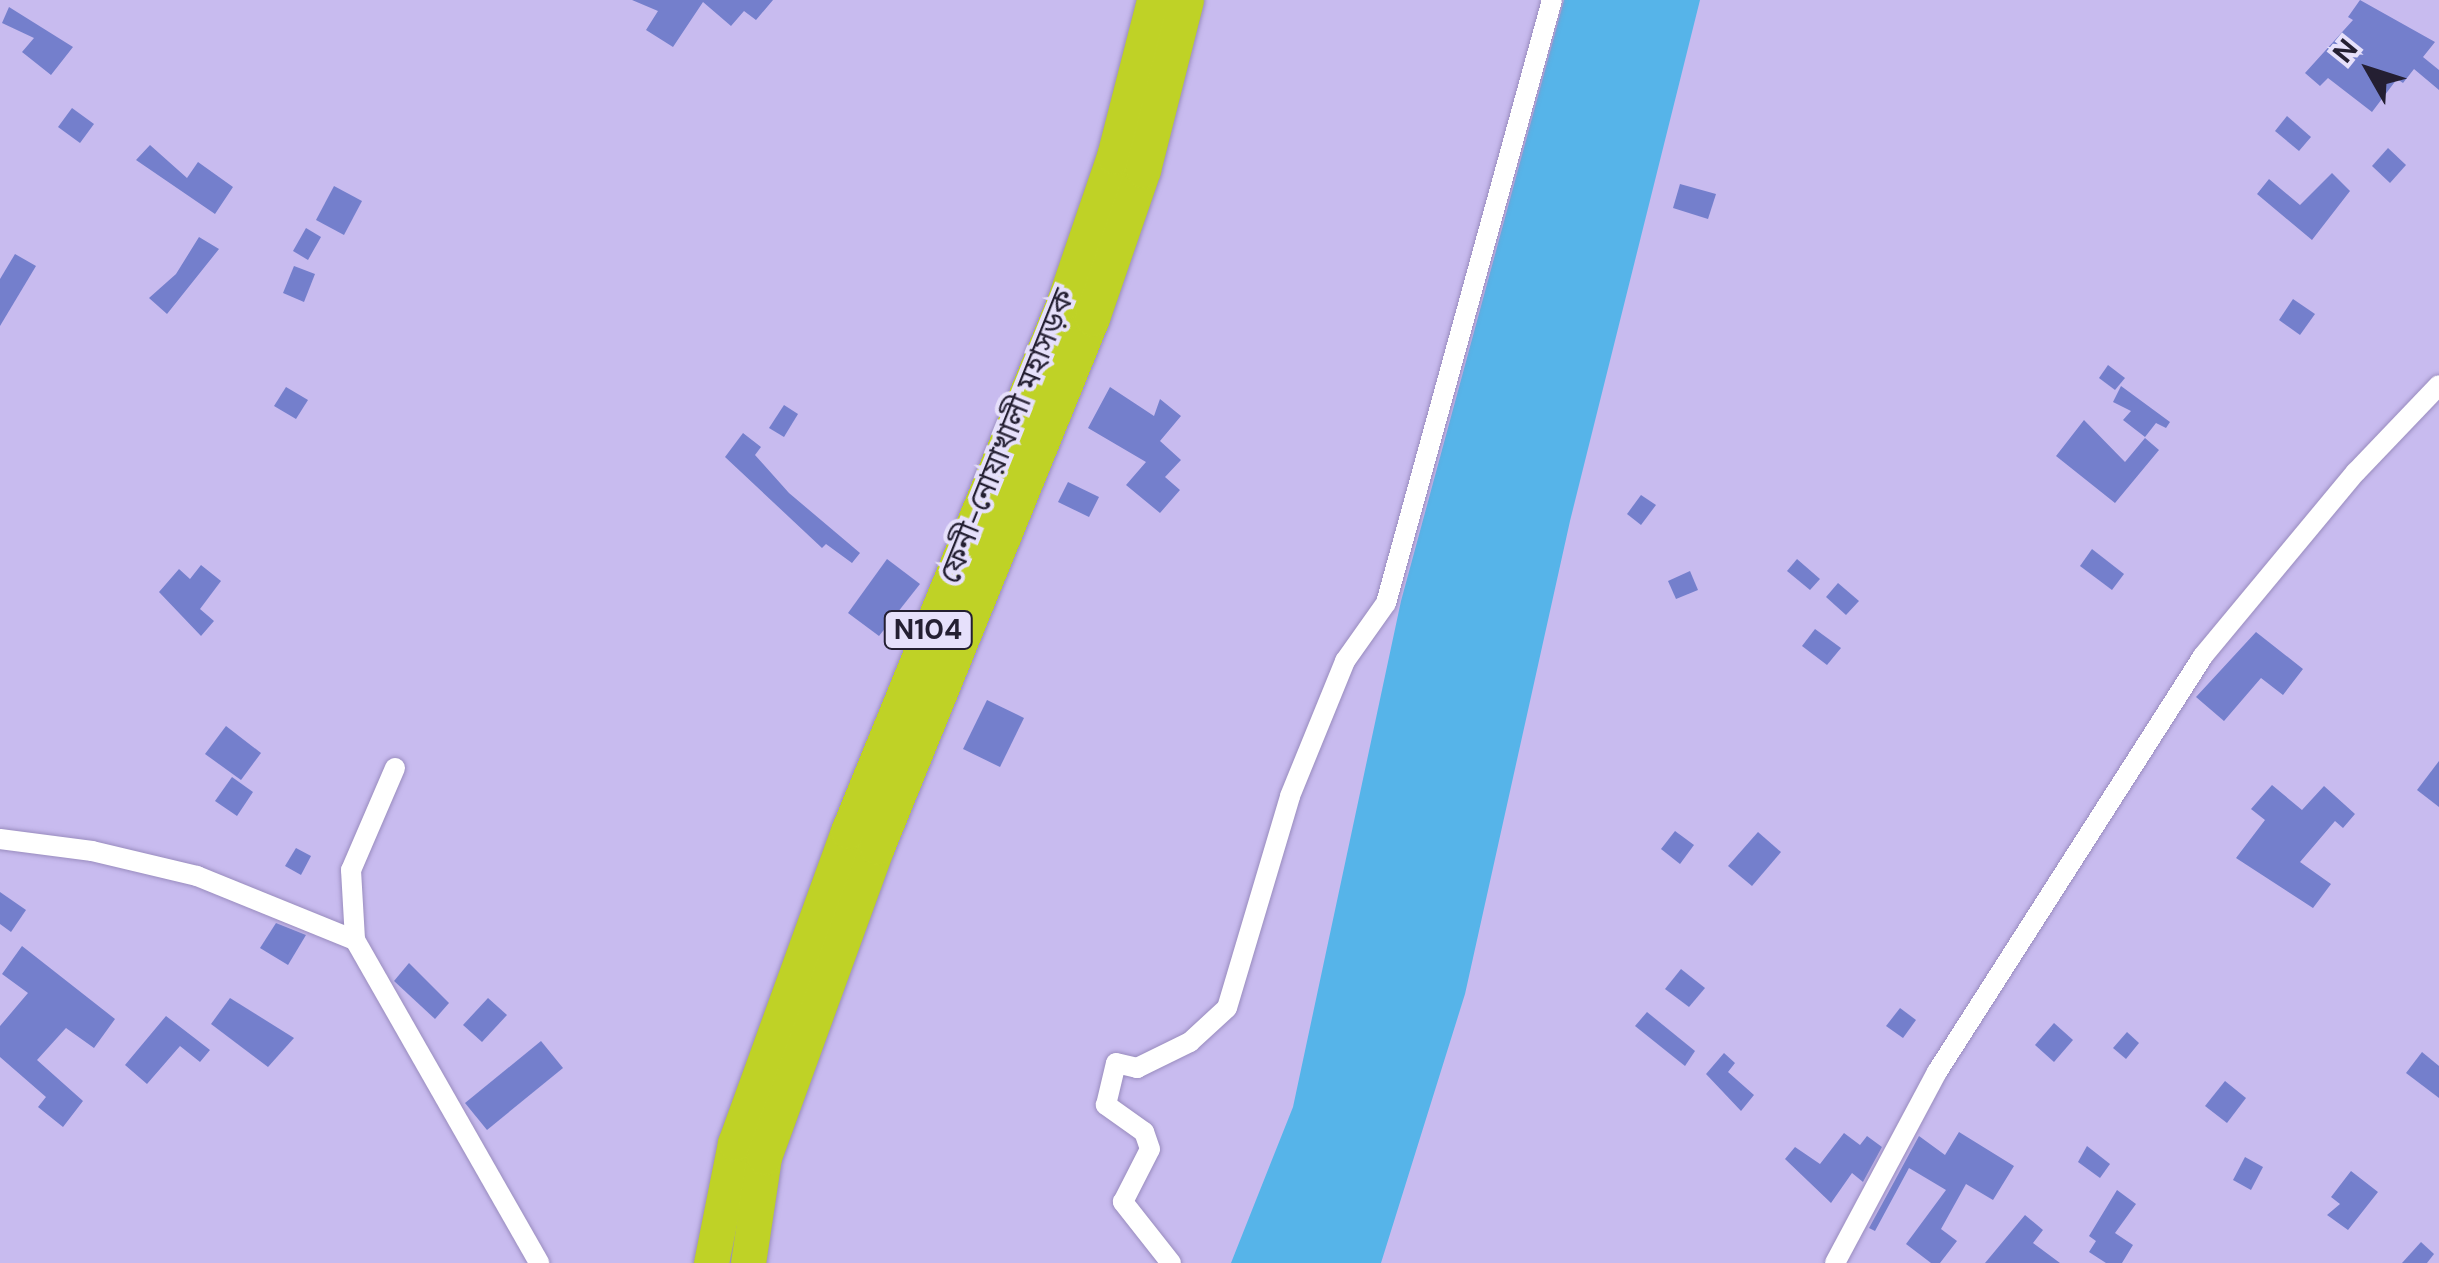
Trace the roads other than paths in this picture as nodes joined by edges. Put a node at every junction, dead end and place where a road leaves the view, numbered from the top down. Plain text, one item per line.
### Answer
1 (1154, 0) edge
2 (1186, 0) edge
3 (1552, 0) edge
4 (2439, 385) edge
5 (395, 768) dead end
6 (0, 839) edge
7 (355, 940) junction
8 (538, 1263) edge
9 (711, 1263) edge
10 (748, 1263) edge
11 (1172, 1263) edge
12 (1835, 1263) edge

1 - 9 highway, ফেনী-নোয়াখালী মহাসড়ক / N104
2 - 10 highway, ফেনী-নোয়াখালী মহাসড়ক / N104
3 - 11 street
4 - 12 street
5 - 7 street
6 - 7 street
7 - 8 street

